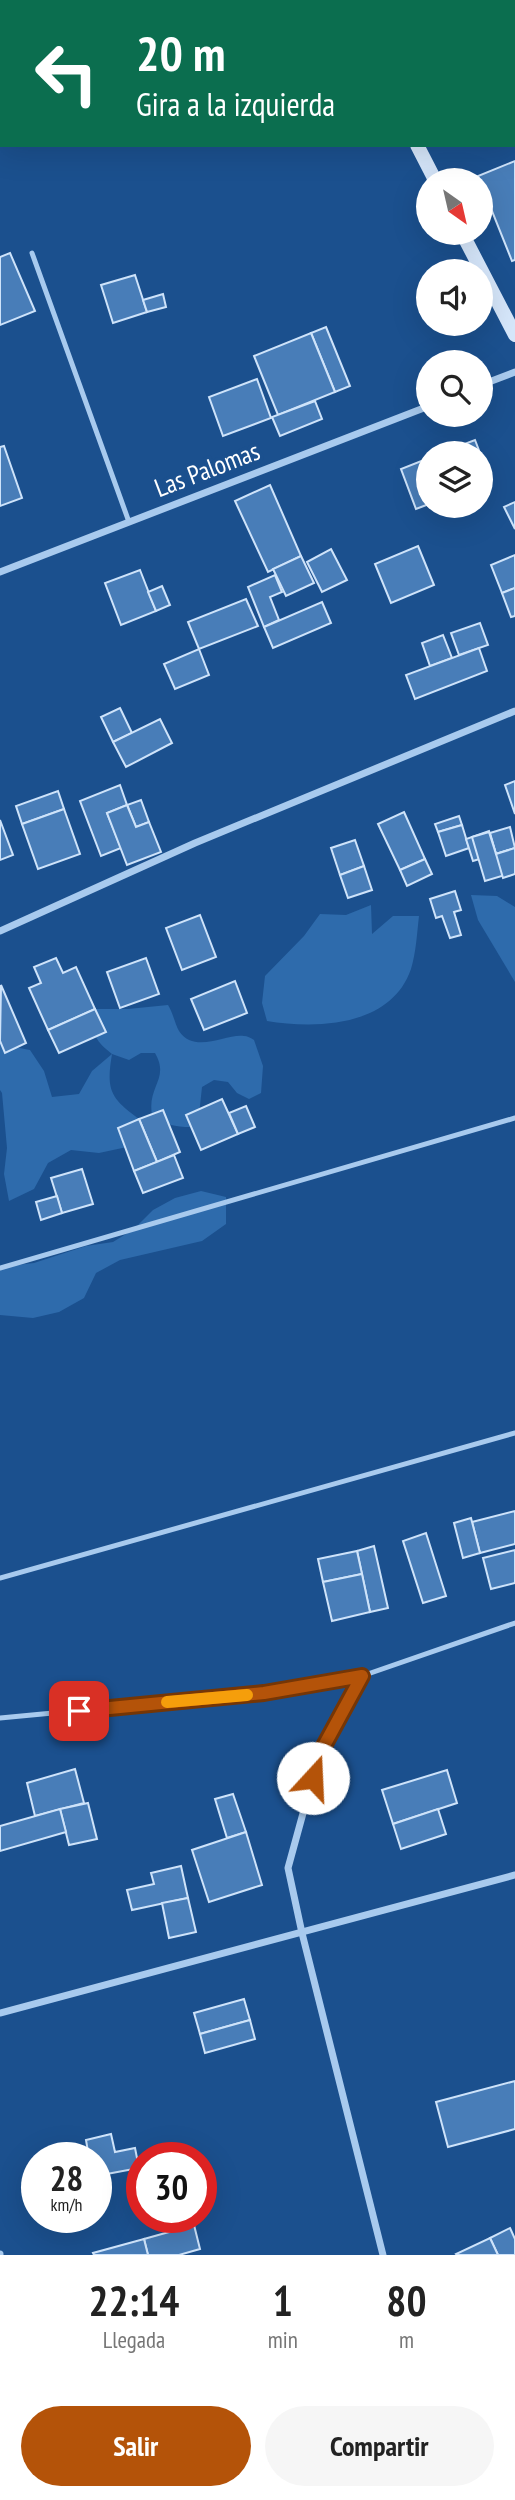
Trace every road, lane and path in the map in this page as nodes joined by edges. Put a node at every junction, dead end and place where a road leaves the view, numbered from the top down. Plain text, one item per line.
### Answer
1 (417, 147) edge
2 (428, 168) edge
3 (468, 245) edge
4 (32, 253) dead end
5 (515, 335) edge
6 (515, 372) edge
7 (493, 380) edge
8 (416, 411) edge
9 (129, 522) junction
10 (0, 572) edge
11 (515, 711) edge
12 (0, 932) edge
13 (515, 1118) edge
14 (0, 1268) edge
15 (515, 1433) edge
16 (0, 1578) edge
17 (515, 1623) edge
18 (362, 1676) junction
19 (0, 1718) edge
20 (515, 1875) edge
21 (302, 1933) junction
22 (0, 2013) edge
23 (383, 2255) edge

1 - 2 main road
3 - 5 main road
4 - 9 lane
6 - 7 street
8 - 9 street, Las Palomas
9 - 10 street, Las Palomas
11 - 12 street
13 - 14 lane
15 - 16 lane
17 - 18 lane
18 - 19 lane
18 - 21 street
20 - 21 street
21 - 22 street
21 - 23 street

